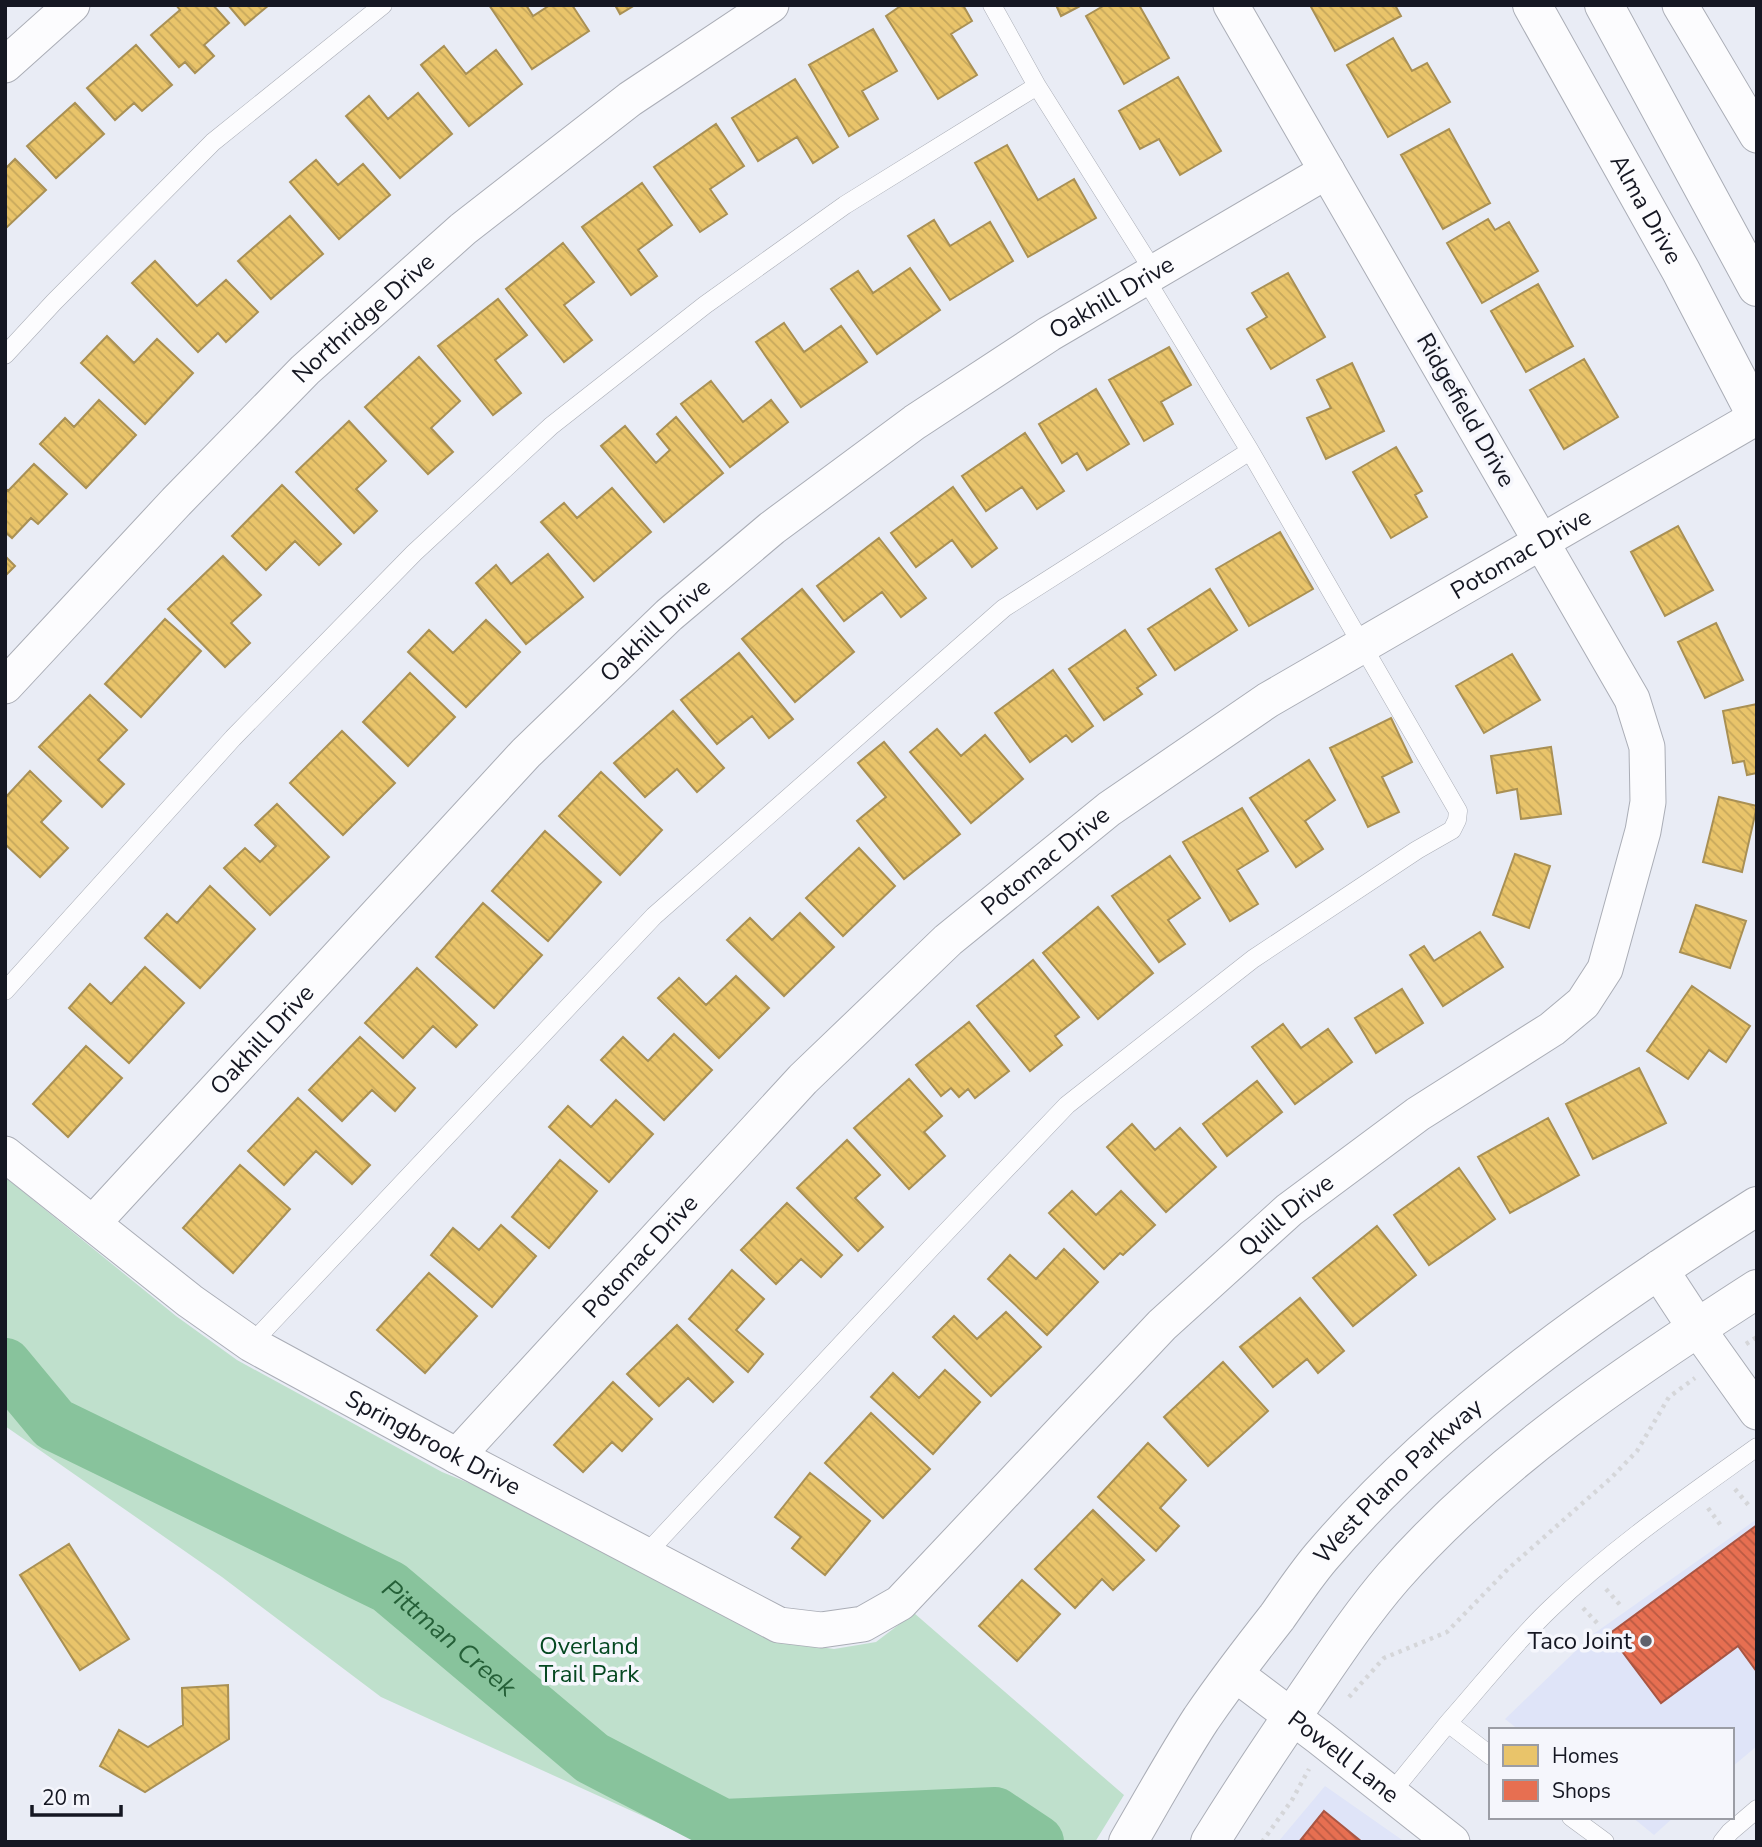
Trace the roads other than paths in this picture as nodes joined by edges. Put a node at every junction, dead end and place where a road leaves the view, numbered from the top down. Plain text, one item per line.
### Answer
1 (72, 5) edge
2 (383, 5) edge
3 (771, 5) edge
4 (992, 5) edge
5 (1231, 5) edge
6 (1532, 5) edge
7 (1604, 5) edge
8 (1680, 5) edge
9 (5, 65) edge
10 (1037, 86) junction
11 (1757, 135) edge
12 (1327, 171) junction
13 (1149, 275) junction
14 (1757, 286) edge
15 (5, 355) edge
16 (1757, 417) edge
17 (1250, 451) junction
18 (1542, 542) junction
19 (1362, 645) junction
20 (5, 686) edge
21 (1643, 831) joint
22 (5, 991) edge
23 (5, 1154) edge
24 (1757, 1206) edge
25 (93, 1222) junction
26 (1659, 1270) junction
27 (1757, 1289) edge
28 (1697, 1328) junction
29 (251, 1344) junction
30 (1757, 1412) edge
31 (1757, 1447) edge
32 (457, 1456) junction
33 (645, 1555) junction
34 (900, 1604) joint
35 (1234, 1673) junction
36 (1448, 1723) junction
37 (1306, 1726) junction
38 (1489, 1754) edge
39 (1391, 1793) junction
40 (1757, 1809) edge
41 (1575, 1819) edge
42 (1133, 1833) edge
43 (1210, 1842) edge
44 (1452, 1842) edge
45 (1605, 1842) edge
46 (1722, 1842) edge

1 - 9 street
2 - 15 lane
3 - 20 street, Northridge Drive
4 - 10 lane
5 - 12 street, Ridgefield Drive
6 - 16 main road, Alma Drive
7 - 14 main road
8 - 11 street
10 - 13 lane
10 - 22 lane
12 - 13 street, Oakhill Drive
12 - 18 street, Ridgefield Drive
13 - 17 lane
13 - 25 street, Oakhill Drive
16 - 18 street, Potomac Drive
17 - 19 lane
17 - 29 lane
18 - 19 street, Potomac Drive
18 - 21 street, Ridgefield Drive
19 - 32 street, Potomac Drive
19 - 33 lane
21 - 34 street, Quill Drive
23 - 25 street, Springbrook Drive
24 - 26 main road, West Plano Parkway
25 - 29 street, Springbrook Drive
26 - 28 main road
26 - 35 main road, West Plano Parkway
27 - 28 main road
28 - 30 street
28 - 37 main road
29 - 32 street, Springbrook Drive
31 - 36 lane
32 - 33 street, Springbrook Drive
33 - 34 street, Springbrook Drive
35 - 37 street, Powell Lane
35 - 42 main road, West Plano Parkway
36 - 38 lane
36 - 39 lane
37 - 39 street, Powell Lane
37 - 43 main road
39 - 44 street, Powell Lane
40 - 46 lane
41 - 45 lane

